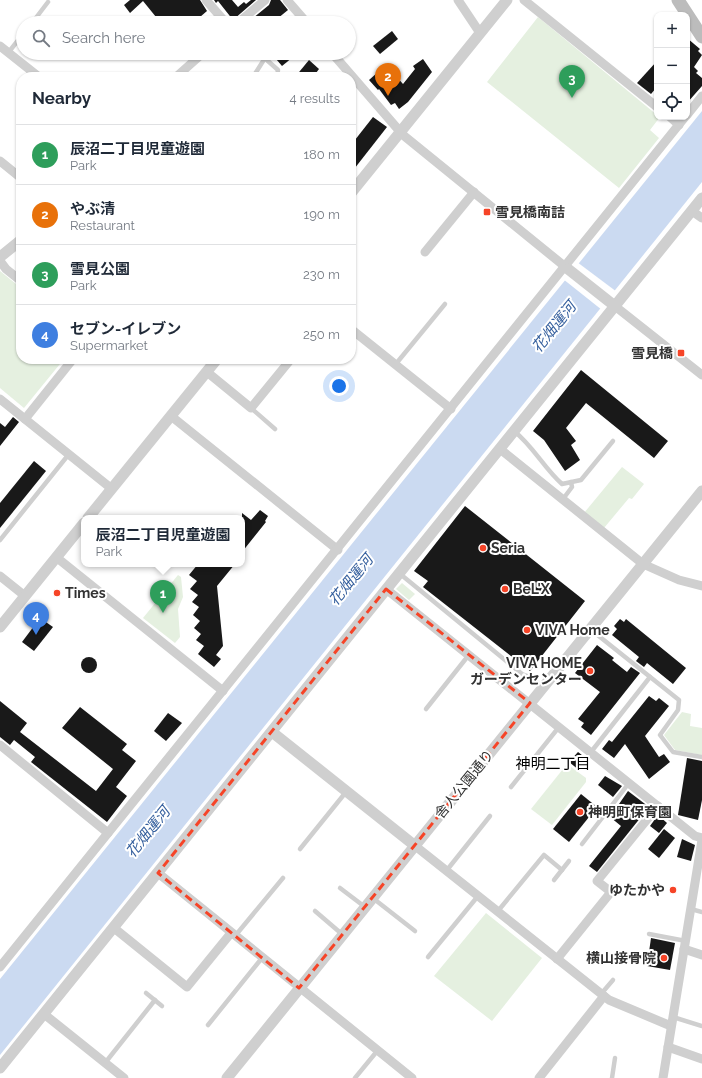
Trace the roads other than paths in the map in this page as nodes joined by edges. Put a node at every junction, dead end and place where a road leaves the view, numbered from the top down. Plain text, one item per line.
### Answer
1 (206, 0) edge
2 (265, 0) edge
3 (287, 0) edge
4 (458, 0) edge
5 (507, 0) edge
6 (524, 0) edge
7 (678, 0) edge
8 (48, 2) dead end
9 (37, 16) edge
10 (220, 16) edge
11 (246, 16) edge
12 (301, 16) edge
13 (480, 33) junction
14 (702, 37) edge
15 (16, 43) edge
16 (0, 46) edge
17 (8, 53) junction
18 (16, 59) edge
19 (17, 60) edge
20 (196, 60) edge
21 (264, 60) edge
22 (267, 60) edge
23 (338, 60) edge
24 (33, 72) edge
25 (183, 72) edge
26 (256, 72) edge
27 (278, 72) edge
28 (348, 72) edge
29 (356, 81) edge
30 (702, 96) edge
31 (654, 105) edge
32 (690, 111) edge
33 (673, 120) edge
34 (683, 120) edge
35 (679, 125) junction
36 (400, 132) junction
37 (0, 161) edge
38 (16, 174) edge
39 (356, 186) edge
40 (474, 192) junction
41 (702, 198) edge
42 (692, 211) junction
43 (702, 218) edge
44 (16, 244) edge
45 (425, 252) dead end
46 (0, 257) edge
47 (0, 260) edge
48 (567, 267) junction
49 (16, 277) edge
50 (445, 304) dead end
51 (613, 305) junction
52 (356, 334) edge
53 (69, 364) edge
54 (213, 364) edge
55 (287, 364) edge
56 (395, 365) junction
57 (207, 372) junction
58 (702, 376) edge
59 (0, 399) edge
60 (251, 408) junction
61 (451, 409) junction
62 (171, 416) junction
63 (25, 419) junction
64 (275, 429) dead end
65 (514, 431) junction
66 (613, 441) dead end
67 (500, 449) junction
68 (69, 454) junction
69 (571, 482) junction
70 (112, 489) junction
71 (702, 491) edge
72 (563, 499) junction
73 (90, 515) edge
74 (81, 527) edge
75 (0, 540) edge
76 (338, 550) junction
77 (56, 557) junction
78 (643, 564) junction
79 (399, 573) junction
80 (0, 576) edge
81 (702, 586) edge
82 (386, 590) junction
83 (25, 596) junction
84 (0, 627) edge
85 (590, 629) junction
86 (468, 656) junction
87 (650, 677) junction
88 (542, 687) junction
89 (223, 691) junction
90 (530, 703) junction
91 (426, 709) dead end
92 (559, 727) junction
93 (272, 732) junction
94 (0, 745) edge
95 (591, 752) junction
96 (702, 757) edge
97 (629, 783) junction
98 (511, 787) dead end
99 (346, 792) junction
100 (658, 806) junction
101 (490, 816) dead end
102 (108, 833) junction
103 (702, 839) edge
104 (582, 844) dead end
105 (414, 846) junction
106 (300, 849) dead end
107 (569, 861) dead end
108 (447, 870) junction
109 (562, 870) junction
110 (158, 873) junction
111 (282, 878) dead end
112 (554, 880) dead end
113 (340, 888) dead end
114 (478, 896) junction
115 (372, 898) junction
116 (365, 907) junction
117 (691, 909) junction
118 (315, 911) dead end
119 (498, 912) junction
120 (702, 912) edge
121 (114, 928) junction
122 (414, 931) dead end
123 (233, 934) junction
124 (649, 934) dead end
125 (343, 935) junction
126 (685, 945) junction
127 (702, 955) edge
128 (428, 957) dead end
129 (262, 958) junction
130 (557, 959) junction
131 (0, 967) edge
132 (612, 980) dead end
133 (299, 988) junction
134 (146, 993) dead end
135 (603, 995) junction
136 (155, 1000) junction
137 (162, 1006) dead end
138 (44, 1014) junction
139 (672, 1022) junction
140 (208, 1025) dead end
141 (702, 1026) edge
142 (668, 1047) junction
143 (378, 1050) junction
144 (615, 1058) dead end
145 (702, 1059) edge
146 (104, 1063) junction
147 (0, 1068) edge
148 (124, 1078) edge
149 (227, 1078) edge
150 (355, 1078) edge
151 (412, 1078) edge
152 (539, 1078) edge
153 (612, 1078) edge
154 (663, 1078) edge

1 - 10 street
2 - 11 street
3 - 12 street
4 - 13 street
5 - 13 street
6 - 31 street
7 - 14 main road
8 - 9 lane
13 - 36 street
15 - 17 lane
16 - 17 street
17 - 18 street
19 - 24 street
20 - 25 street
21 - 26 lane
22 - 27 lane
23 - 28 street
29 - 36 street
30 - 32 street
33 - 35 street
34 - 35 street
35 - 48 street
36 - 39 street
36 - 40 street
37 - 38 street
40 - 45 street
40 - 48 street
41 - 42 street
42 - 43 street
42 - 51 street
44 - 46 street
47 - 49 street
48 - 51 street
48 - 61 street
50 - 56 lane
51 - 58 street
51 - 65 street
52 - 56 street
53 - 63 street
54 - 57 street
55 - 60 street
56 - 61 street
57 - 60 street
57 - 62 street
59 - 63 street
60 - 64 lane
61 - 76 street
62 - 70 street
62 - 76 street
63 - 68 street
65 - 67 street
65 - 69 lane
66 - 69 lane
67 - 72 street
67 - 79 street
68 - 70 street
68 - 75 lane
69 - 72 lane
70 - 73 street
71 - 78 street, 舎人公園通り
72 - 78 street
74 - 77 street
76 - 89 street
77 - 83 street
77 - 89 street
78 - 81 street
78 - 85 street, 舎人公園通り
79 - 82 street
79 - 88 lane
80 - 83 street
82 - 86 street
82 - 93 street
83 - 84 street
85 - 87 lane
85 - 88 street, 舎人公園通り
86 - 90 street
86 - 91 lane
87 - 95 lane
87 - 96 lane
88 - 90 street, 舎人公園通り
89 - 102 street
90 - 92 street
90 - 105 street, 舎人公園通り
92 - 95 street
92 - 98 lane
93 - 99 street
93 - 110 street
94 - 102 street
95 - 97 street
97 - 100 street
97 - 104 lane
99 - 105 street
99 - 106 lane
100 - 103 street
100 - 130 street
101 - 108 lane
102 - 131 street
103 - 117 street
105 - 108 street
105 - 115 street, 舎人公園通り
107 - 109 lane
108 - 114 street
109 - 112 lane
109 - 119 lane
110 - 121 street
110 - 123 street
111 - 123 lane
113 - 116 lane
114 - 119 street
114 - 128 lane
115 - 116 street, 舎人公園通り
115 - 122 lane
116 - 125 street, 舎人公園通り
117 - 120 lane
117 - 126 street
118 - 125 lane
119 - 130 street
121 - 123 street
121 - 138 street
123 - 129 street
124 - 126 lane
125 - 133 street, 舎人公園通り
126 - 127 street
126 - 139 street
129 - 133 street
129 - 140 lane
130 - 135 street
132 - 135 lane
133 - 143 street
133 - 149 street, 舎人公園通り
134 - 136 lane
135 - 139 street
135 - 152 street
136 - 137 lane
136 - 146 lane
138 - 146 street
138 - 147 street
139 - 141 lane
139 - 142 street
142 - 145 street
142 - 154 street
143 - 150 lane
143 - 151 street
144 - 153 lane
146 - 148 street

